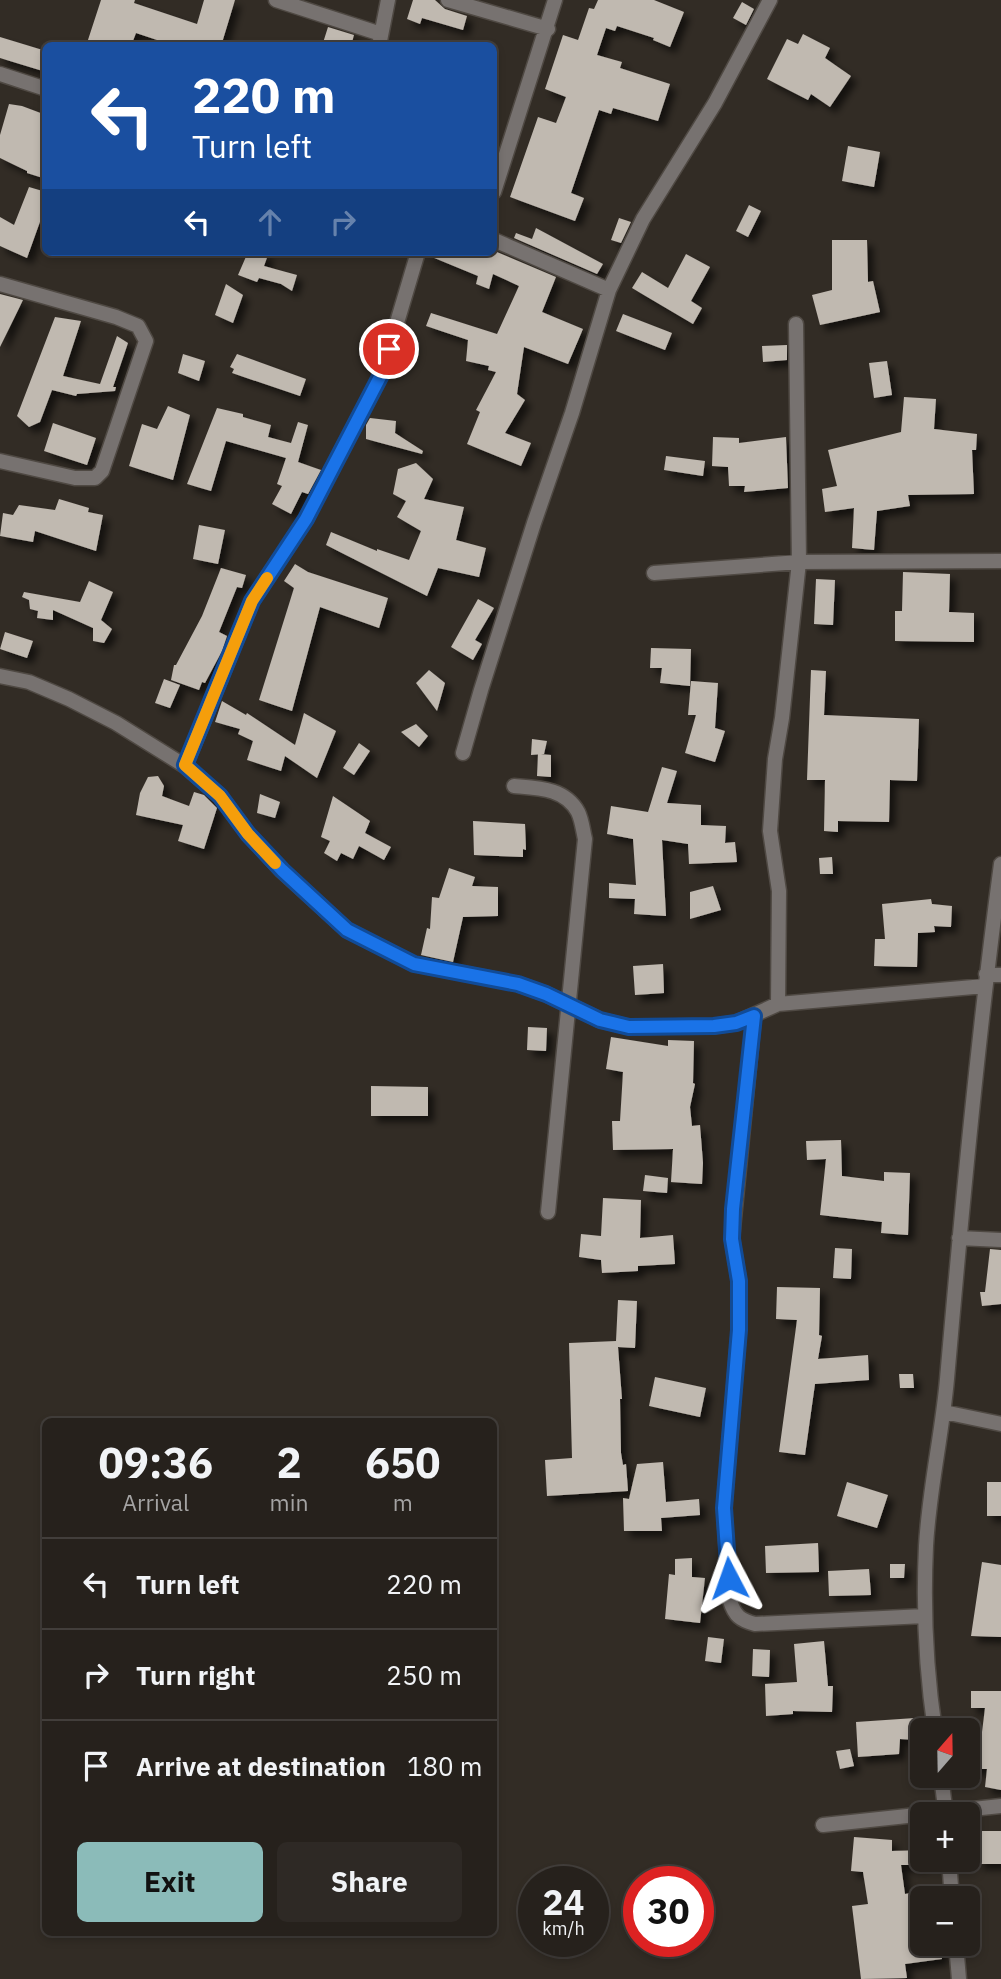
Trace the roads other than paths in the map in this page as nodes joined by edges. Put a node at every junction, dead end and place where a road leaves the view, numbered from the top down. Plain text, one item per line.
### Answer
1 (276, 0) edge
2 (388, 0) edge
3 (448, 0) edge
4 (555, 0) edge
5 (770, 0) edge
6 (548, 29) junction
7 (380, 40) edge
8 (0, 74) edge
9 (42, 88) edge
10 (497, 183) edge
11 (497, 241) edge
12 (417, 256) edge
13 (0, 284) edge
14 (609, 290) junction
15 (796, 324) dead end
16 (0, 461) edge
17 (1001, 561) edge
18 (799, 562) junction
19 (654, 573) dead end
20 (0, 676) edge
21 (463, 753) dead end
22 (185, 765) junction
23 (514, 786) dead end
24 (1001, 864) edge
25 (991, 978) edge
26 (778, 1004) junction
27 (567, 1005) junction
28 (754, 1016) junction
29 (548, 1212) dead end
30 (959, 1238) junction
31 (1001, 1240) edge
32 (944, 1412) junction
33 (1001, 1424) edge
34 (925, 1616) junction
35 (933, 1718) edge
36 (1001, 1806) edge
37 (980, 1808) edge
38 (910, 1816) edge
39 (823, 1825) dead end
40 (957, 1956) edge
41 (959, 1979) edge

1 - 7 street
2 - 7 street
3 - 6 street
4 - 6 street
5 - 14 street
6 - 10 street
8 - 9 street
11 - 14 street
12 - 22 street
13 - 16 street
14 - 21 street
15 - 18 street
17 - 18 street
18 - 19 street
18 - 26 street
20 - 22 street
22 - 27 street
23 - 27 street
24 - 25 street
25 - 26 street
25 - 30 street
26 - 28 street
27 - 28 street
27 - 29 street
28 - 34 street
30 - 31 street
30 - 32 street
32 - 33 street
32 - 34 street
34 - 35 street
36 - 37 street
38 - 39 street
40 - 41 street

